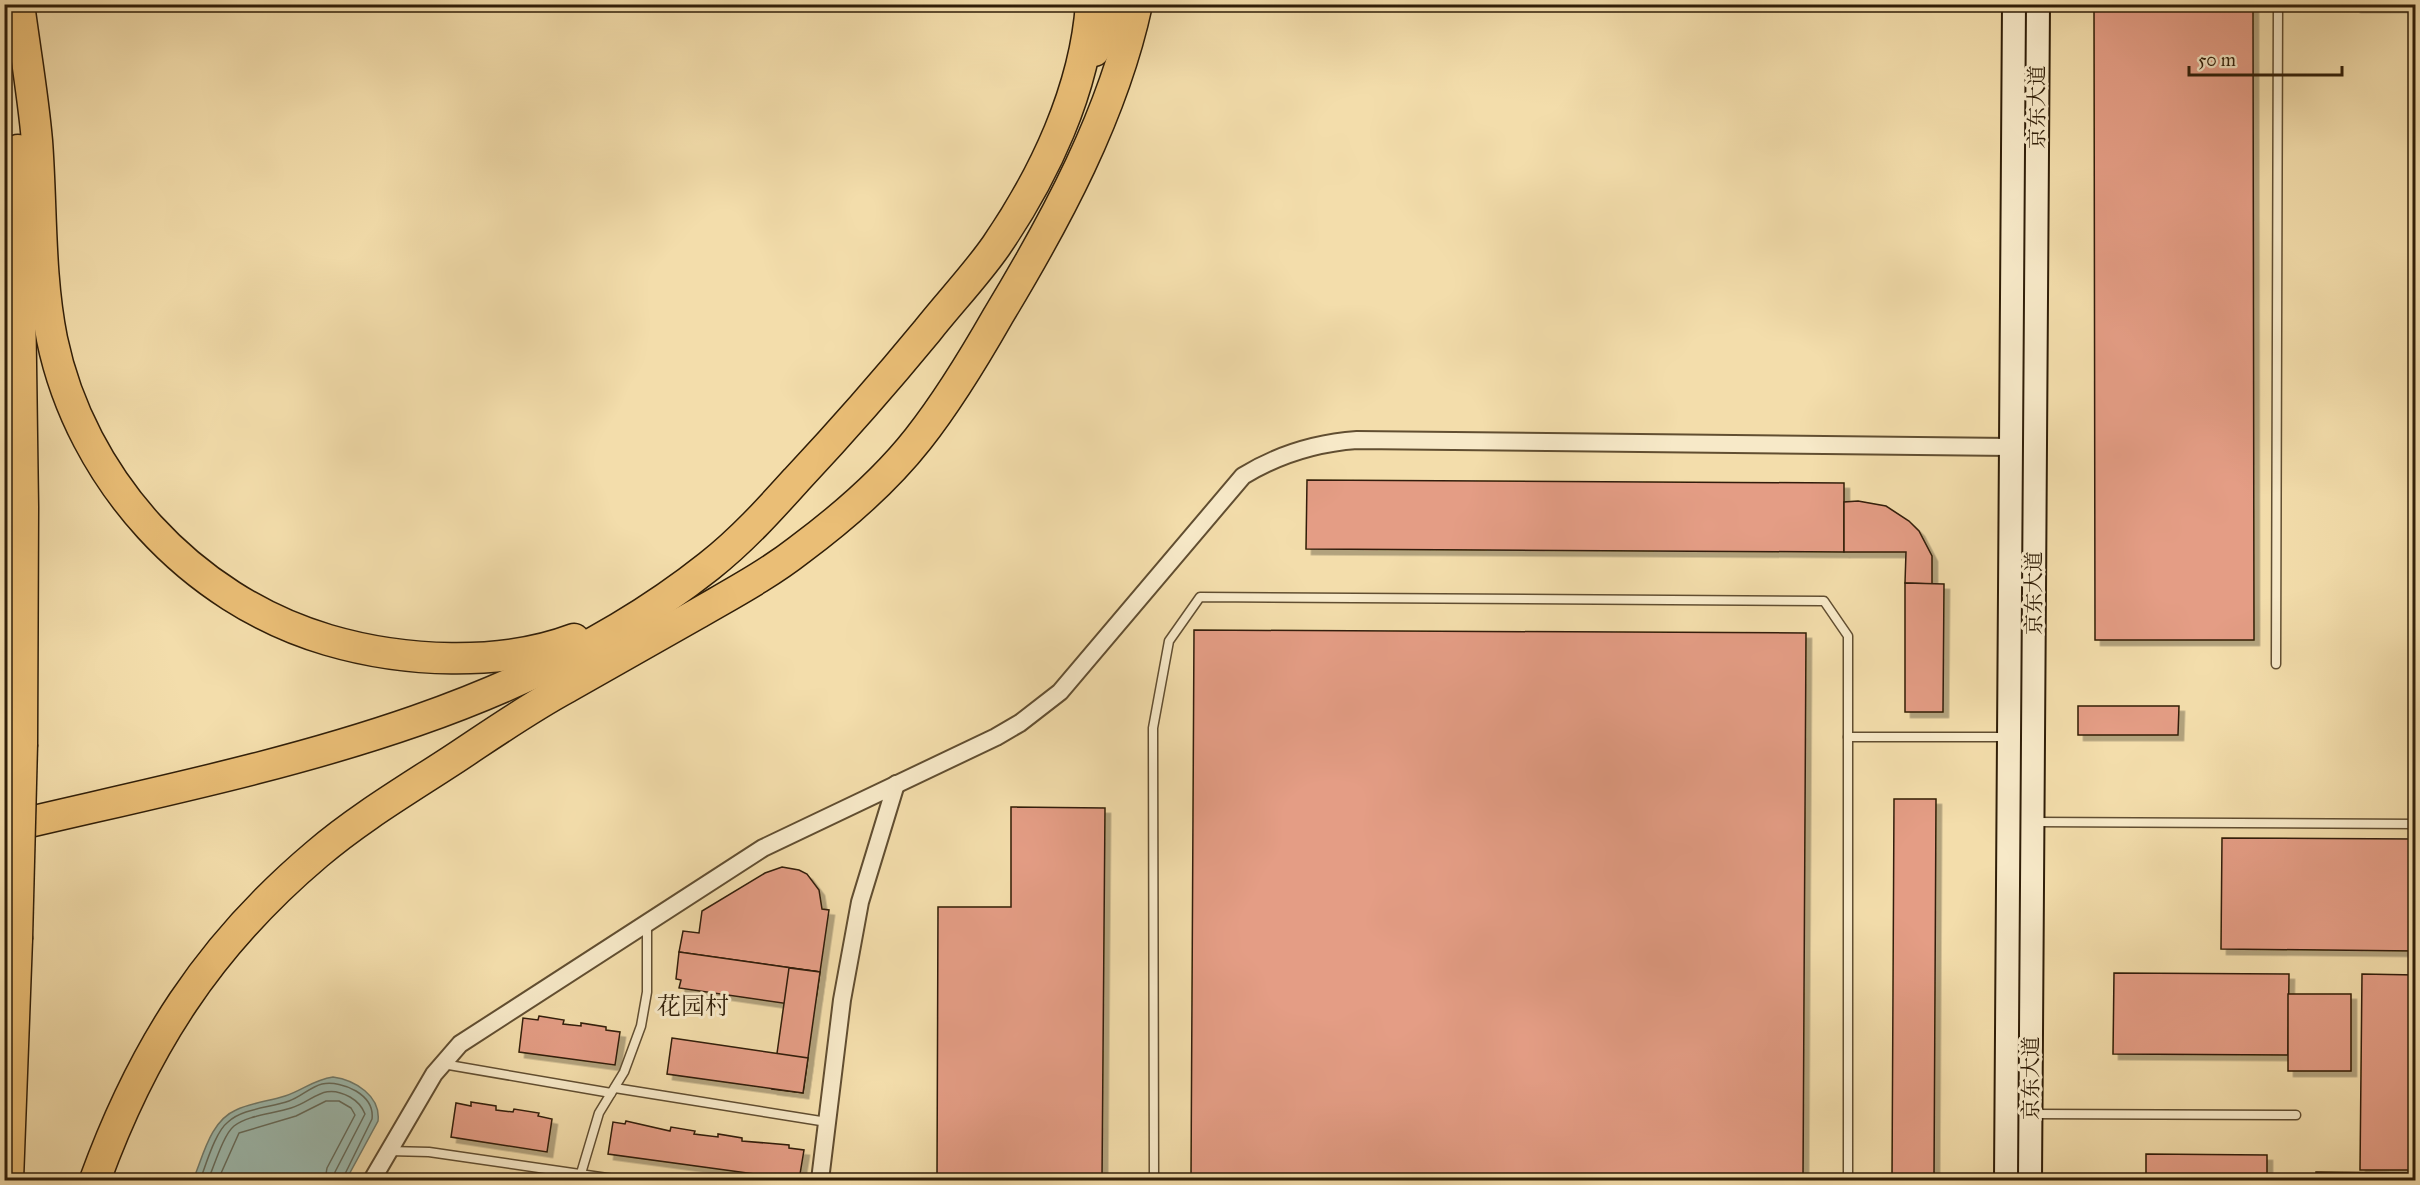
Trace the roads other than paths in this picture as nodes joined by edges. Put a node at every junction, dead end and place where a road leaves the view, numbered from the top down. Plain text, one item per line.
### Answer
1 (17, 4) edge
2 (1091, 4) edge
3 (2014, 4) edge
4 (2038, 4) edge
5 (2278, 4) edge
6 (1131, 9) edge
7 (1073, 94) junction
8 (2011, 447) junction
9 (644, 613) junction
10 (2276, 664) dead end
11 (558, 692) junction
12 (1848, 737) junction
13 (2008, 737) junction
14 (896, 784) junction
15 (2032, 822) junction
16 (2415, 824) edge
17 (4, 828) edge
18 (4, 848) edge
19 (647, 922) junction
20 (442, 1064) junction
21 (613, 1090) junction
22 (2030, 1114) junction
23 (2296, 1115) dead end
24 (827, 1122) junction
25 (390, 1151) junction
26 (580, 1178) edge
27 (8, 1180) edge
28 (95, 1180) edge
29 (372, 1180) edge
30 (621, 1180) edge
31 (820, 1180) edge
32 (1154, 1180) edge
33 (1848, 1180) edge
34 (2006, 1180) edge
35 (2030, 1180) edge

1 - 9 highway
1 - 27 highway, bridge
2 - 7 highway
3 - 8 main road, 京东大道
4 - 15 main road, 京东大道
5 - 10 lane
6 - 7 highway
6 - 11 highway
7 - 9 highway
8 - 13 main road, 京东大道
8 - 14 street
9 - 17 highway
11 - 18 highway
11 - 28 highway
12 - 13 lane
12 - 32 lane
12 - 33 lane
13 - 34 main road, 京东大道
14 - 19 street
14 - 24 street
15 - 16 lane
15 - 22 main road, 京东大道
19 - 20 street
19 - 21 lane
20 - 21 lane
20 - 25 street
21 - 24 lane
21 - 26 lane
22 - 23 lane
22 - 35 main road, 京东大道
24 - 31 street
25 - 26 lane
25 - 29 street
26 - 30 lane

